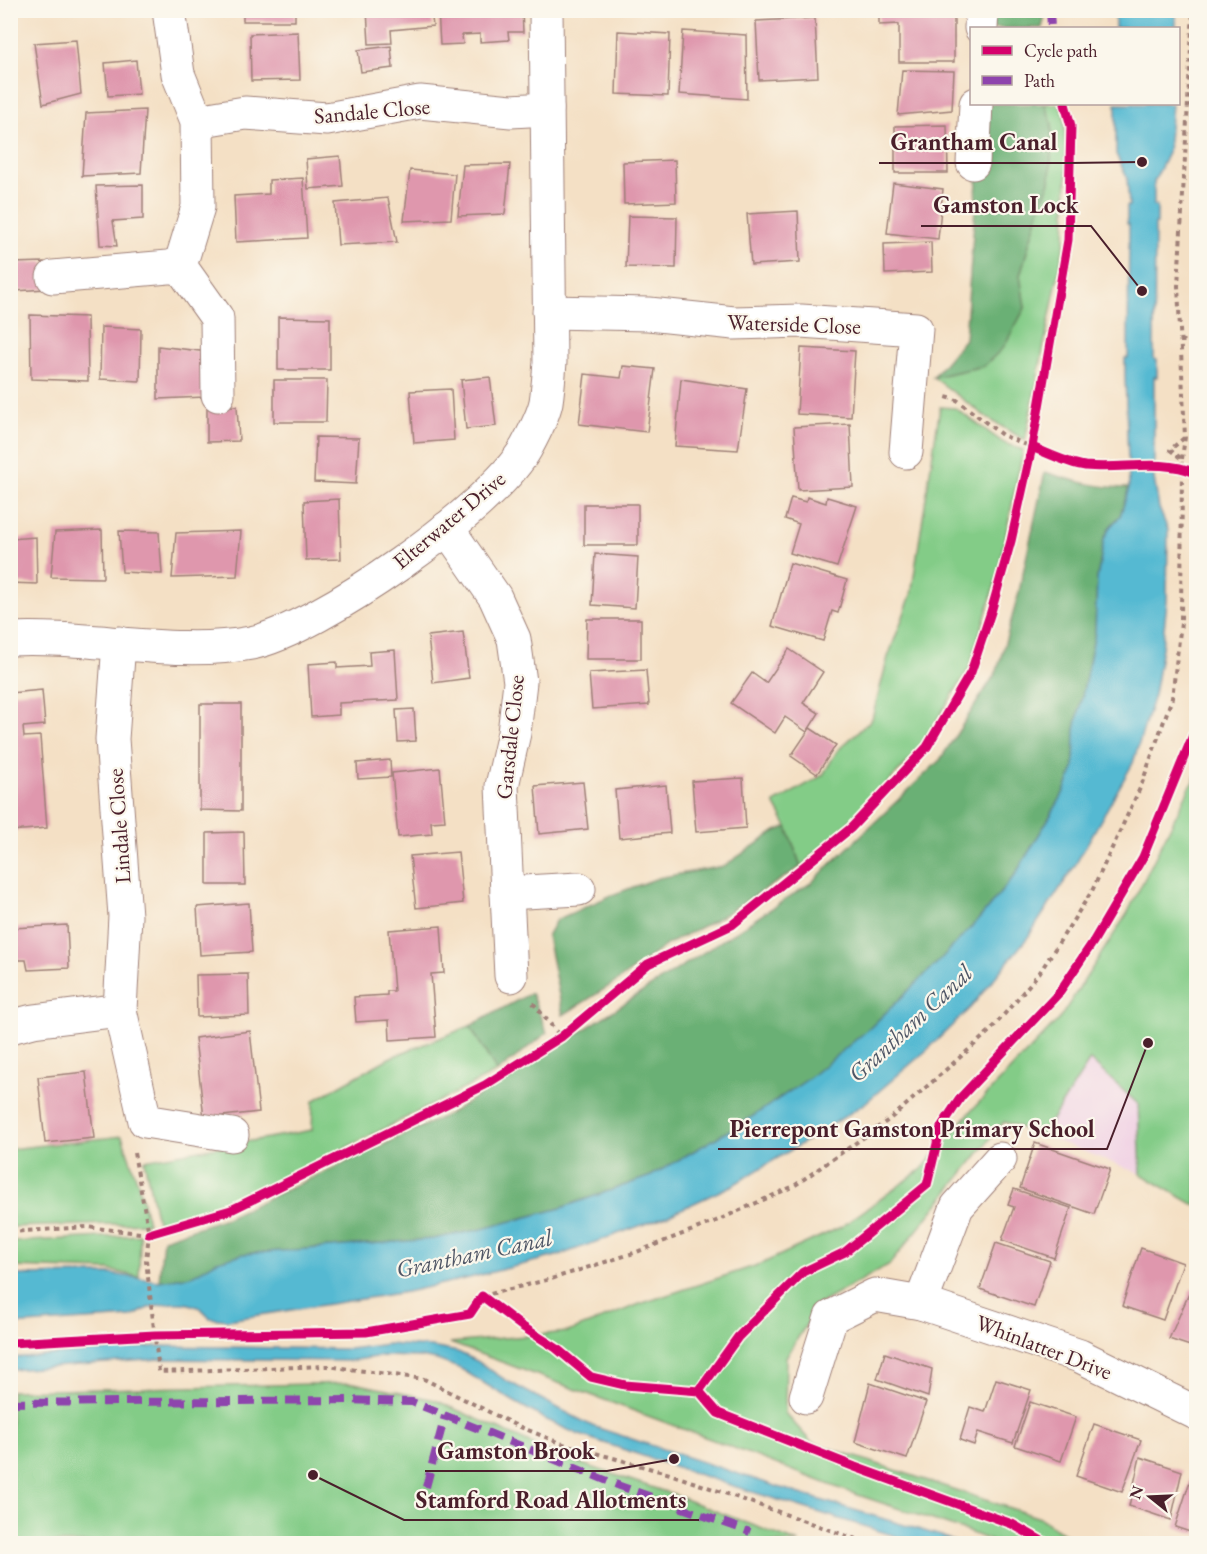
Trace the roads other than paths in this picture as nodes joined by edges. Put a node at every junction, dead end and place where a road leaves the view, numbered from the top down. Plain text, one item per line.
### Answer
1 (169, 10) edge
2 (546, 10) edge
3 (982, 10) edge
4 (981, 27) edge
5 (976, 105) edge
6 (547, 109) junction
7 (196, 121) junction
8 (973, 163) dead end
9 (180, 266) junction
10 (54, 277) dead end
11 (549, 312) junction
12 (218, 395) dead end
13 (906, 452) dead end
14 (447, 528) junction
15 (10, 639) edge
16 (119, 643) junction
17 (579, 889) dead end
18 (507, 893) junction
19 (511, 976) road end
20 (120, 1010) junction
21 (10, 1027) edge
22 (232, 1135) dead end
23 (999, 1159) dead end
24 (921, 1303) junction
25 (806, 1397) dead end
26 (1197, 1413) edge

1 - 7 street
2 - 6 street, Elterwater Drive
3 - 4 street
5 - 8 street
6 - 7 street, Sandale Close
6 - 11 street, Elterwater Drive
7 - 9 street
9 - 10 street
9 - 12 street
11 - 13 street, Waterside Close
11 - 14 street, Elterwater Drive
14 - 16 street, Elterwater Drive
14 - 18 street, Garsdale Close
15 - 16 street, Elterwater Drive
16 - 20 street, Lindale Close
17 - 18 street
18 - 19 street, Garsdale Close
20 - 21 street
20 - 22 street, Lindale Close
23 - 24 street
24 - 25 street, Whinlatter Drive
24 - 26 street, Whinlatter Drive

